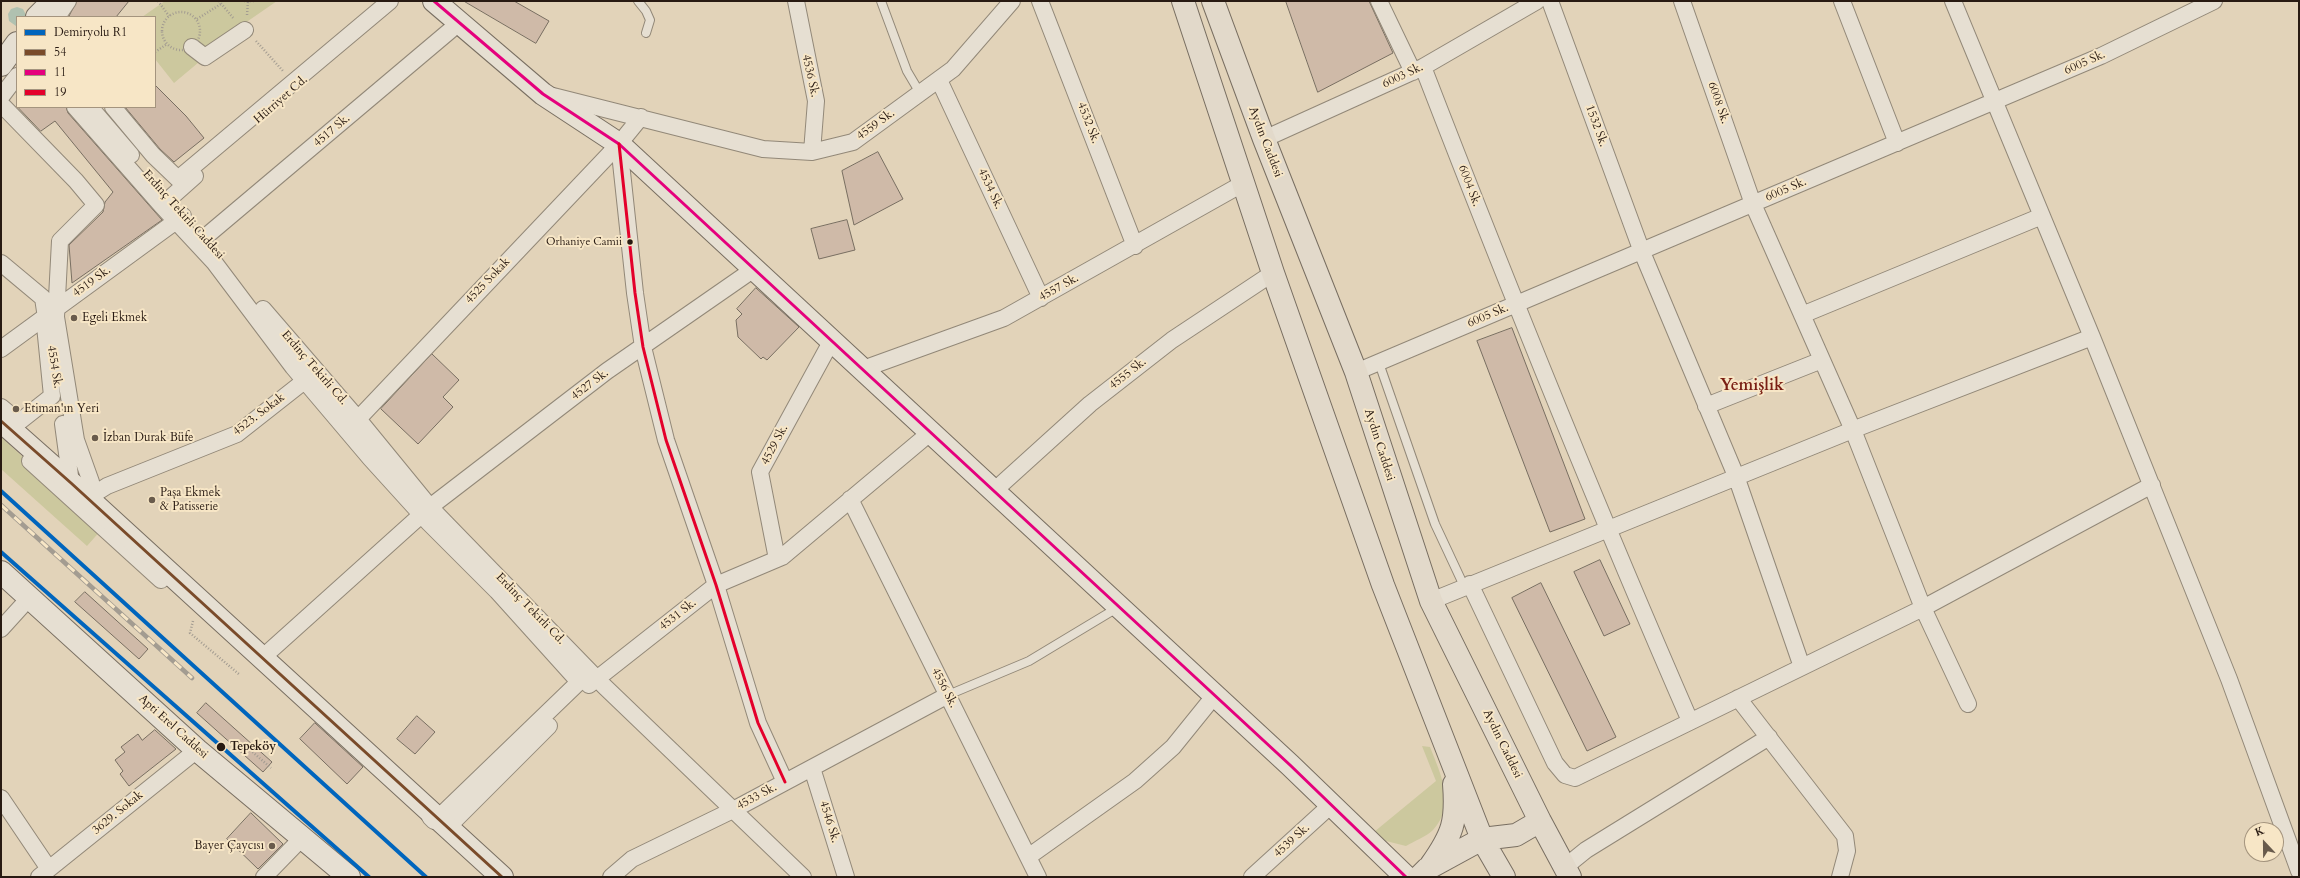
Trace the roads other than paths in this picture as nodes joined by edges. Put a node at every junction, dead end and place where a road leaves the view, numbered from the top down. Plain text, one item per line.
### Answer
1 (68, 1) edge
2 (390, 1) edge
3 (396, 1) edge
4 (434, 1) edge
5 (638, 1) edge
6 (796, 1) edge
7 (881, 1) edge
8 (1012, 1) edge
9 (1040, 1) edge
10 (1183, 1) edge
11 (1213, 1) edge
12 (1379, 1) edge
13 (1537, 1) edge
14 (1550, 1) edge
15 (1682, 1) edge
16 (1842, 1) edge
17 (1953, 1) edge
18 (2214, 1) edge
19 (43, 10) edge
20 (459, 23) junction
21 (245, 30) dead end
22 (646, 34) dead end
23 (192, 47) road end
24 (8, 60) edge
25 (1418, 70) junction
26 (939, 80) junction
27 (920, 93) junction
28 (543, 94) junction
29 (1, 97) edge
30 (1994, 102) junction
31 (1, 104) edge
32 (76, 108) edge
33 (91, 108) edge
34 (114, 108) edge
35 (641, 117) junction
36 (1264, 139) junction
37 (1897, 143) junction
38 (619, 144) junction
39 (812, 152) junction
40 (1244, 184) junction
41 (168, 200) junction
42 (1753, 204) junction
43 (2042, 216) junction
44 (180, 219) junction
45 (204, 238) junction
46 (1135, 246) junction
47 (1642, 252) junction
48 (1, 263) edge
49 (754, 269) junction
50 (1273, 273) junction
51 (1041, 298) junction
52 (1515, 305) junction
53 (1802, 315) junction
54 (52, 318) junction
55 (275, 324) joint
56 (2092, 337) junction
57 (832, 340) junction
58 (644, 347) junction
59 (1, 349) edge
60 (1822, 360) junction
61 (1379, 363) junction
62 (863, 369) junction
63 (1356, 372) junction
64 (311, 376) junction
65 (1706, 406) junction
66 (1, 407) edge
67 (358, 419) junction
68 (1, 421) edge
69 (1853, 430) junction
70 (931, 432) junction
71 (1, 434) edge
72 (1736, 476) junction
73 (2152, 485) junction
74 (995, 490) junction
75 (80, 495) junction
76 (850, 499) junction
77 (426, 511) junction
78 (1607, 530) junction
79 (777, 559) junction
80 (1, 572) edge
81 (716, 585) junction
82 (1467, 585) junction
83 (30, 597) junction
84 (1431, 601) junction
85 (1119, 606) junction
86 (1923, 608) junction
87 (1, 629) edge
88 (262, 658) junction
89 (1802, 667) junction
90 (596, 678) junction
91 (948, 695) junction
92 (1215, 695) junction
93 (1738, 698) junction
94 (1968, 704) dead end
95 (1690, 722) junction
96 (1769, 737) junction
97 (197, 750) junction
98 (812, 768) junction
99 (1454, 769) junction
100 (785, 782) junction
101 (1, 798) edge
102 (1331, 805) junction
103 (733, 810) junction
104 (1540, 821) junction
105 (442, 824) junction
106 (302, 838) junction
107 (1482, 839) junction
108 (1028, 857) junction
109 (2299, 871) edge
110 (1568, 872) edge
111 (44, 873) edge
112 (1423, 873) edge
113 (264, 877) edge
114 (349, 877) edge
115 (502, 877) edge
116 (611, 877) edge
117 (803, 877) edge
118 (846, 877) edge
119 (1038, 877) edge
120 (1252, 877) edge
121 (1406, 877) edge
122 (1504, 877) edge
123 (1840, 877) edge

1 - 19 street
2 - 34 street
3 - 41 street, Hürriyet Cd.
4 - 20 main road
5 - 22 lane
6 - 39 street, 4536 Sk.
7 - 27 lane
8 - 26 street, 4559 Sk.
9 - 46 street, 4532 Sk.
10 - 40 highway
11 - 36 highway, Aydın Caddesi
12 - 25 street, 6004 Sk.
13 - 25 street, 6003 Sk.
14 - 47 street, 1532 Sk.
15 - 42 street, 6008 Sk.
16 - 37 street
17 - 30 street
18 - 30 street, 6005 Sk.
20 - 28 main road
20 - 45 street, 4517 Sk.
21 - 23 street
24 - 29 street
25 - 36 street, 6003 Sk.
25 - 52 street, 6004 Sk.
26 - 27 street, 4559 Sk.
26 - 51 street, 4534 Sk.
27 - 39 street, 4559 Sk.
28 - 35 street, 4559 Sk.
28 - 38 main road
30 - 37 street, 6005 Sk.
30 - 43 street
31 - 54 street
32 - 44 street
33 - 41 street, Erdinç Tekirli Caddesi
35 - 38 street
35 - 39 street, 4559 Sk.
36 - 63 highway, Aydın Caddesi
37 - 42 street, 6005 Sk.
38 - 49 main road
38 - 58 street
38 - 67 street, 4525 Sokak
40 - 46 street, 4557 Sk.
40 - 50 highway
41 - 44 street, Erdinç Tekirli Caddesi
42 - 47 street, 6005 Sk.
42 - 53 street, 6008 Sk.
43 - 53 street
43 - 56 street
44 - 45 street, Erdinç Tekirli Caddesi
44 - 54 street, 4519 Sk.
44 - 64 street
45 - 55 street, Erdinç Tekirli Caddesi
46 - 51 street, 4557 Sk.
47 - 52 street, 6005 Sk.
47 - 65 street, 1532 Sk.
48 - 54 street
49 - 57 main road
49 - 58 street, 4527 Sk.
50 - 74 street, 4555 Sk.
50 - 99 highway
51 - 62 street, 4557 Sk.
52 - 61 street, 6005 Sk.
52 - 78 street, 6004 Sk.
53 - 60 street, 6008 Sk.
54 - 59 street, 4519 Sk.
54 - 66 street
54 - 75 street
55 - 64 street, Erdinç Tekirli Cd.
56 - 69 street
56 - 73 street
57 - 62 main road
57 - 79 street, 4529 Sk.
58 - 77 street, 4527 Sk.
58 - 81 street
60 - 65 street
60 - 69 street, 6008 Sk.
61 - 63 street, 6005 Sk.
61 - 82 lane
62 - 70 main road
63 - 84 highway, Aydın Caddesi
64 - 67 street, Erdinç Tekirli Cd.
64 - 75 street, 4523. Sokak
64 - 77 street
65 - 72 street, 1532 Sk.
67 - 77 street, Erdinç Tekirli Cd.
68 - 75 main road
69 - 72 street
69 - 86 street, 6008 Sk.
70 - 74 main road
70 - 76 street, 4531 Sk.
71 - 75 street
72 - 78 street
72 - 89 street, 1532 Sk.
73 - 86 street
73 - 109 street
74 - 85 main road
75 - 88 main road
75 - 105 street
76 - 79 street, 4531 Sk.
76 - 91 street, 4556 Sk.
77 - 88 street, 4527 Sk.
77 - 90 street, Erdinç Tekirli Cd.
77 - 105 street
78 - 82 street
78 - 95 street, 6004 Sk.
79 - 81 street, 4531 Sk.
80 - 83 main road, Apti Erel Caddesi
81 - 90 street, 4531 Sk.
81 - 100 street
82 - 84 street
82 - 95 street
83 - 87 street
83 - 97 main road, Apti Erel Caddesi
84 - 104 highway, Aydın Caddesi
85 - 91 lane
85 - 92 main road
86 - 89 street
86 - 94 street, 6008 Sk.
88 - 105 main road
89 - 93 street
90 - 103 street, Erdinç Tekirli Cd.
90 - 105 street, 4531 Sk.
91 - 98 street, 4533 Sk.
91 - 108 street, 4556 Sk.
92 - 102 main road
92 - 108 street
93 - 95 street
93 - 96 street
96 - 110 street
96 - 123 street
97 - 106 main road, Apti Erel Caddesi
97 - 111 street, 3629. Sokak
98 - 100 street, 4533 Sk.
98 - 118 street, 4546 Sk.
99 - 107 highway
99 - 112 highway
100 - 103 street, 4533 Sk.
101 - 111 street
102 - 120 street, 4539 Sk.
102 - 121 main road
103 - 116 street, 4533 Sk.
103 - 117 street, Erdinç Tekirli Cd.
104 - 107 highway
104 - 110 highway, Aydın Caddesi
105 - 115 main road
106 - 113 street
106 - 114 main road, Apti Erel Caddesi
107 - 112 highway
107 - 122 highway
108 - 119 street, 4556 Sk.

